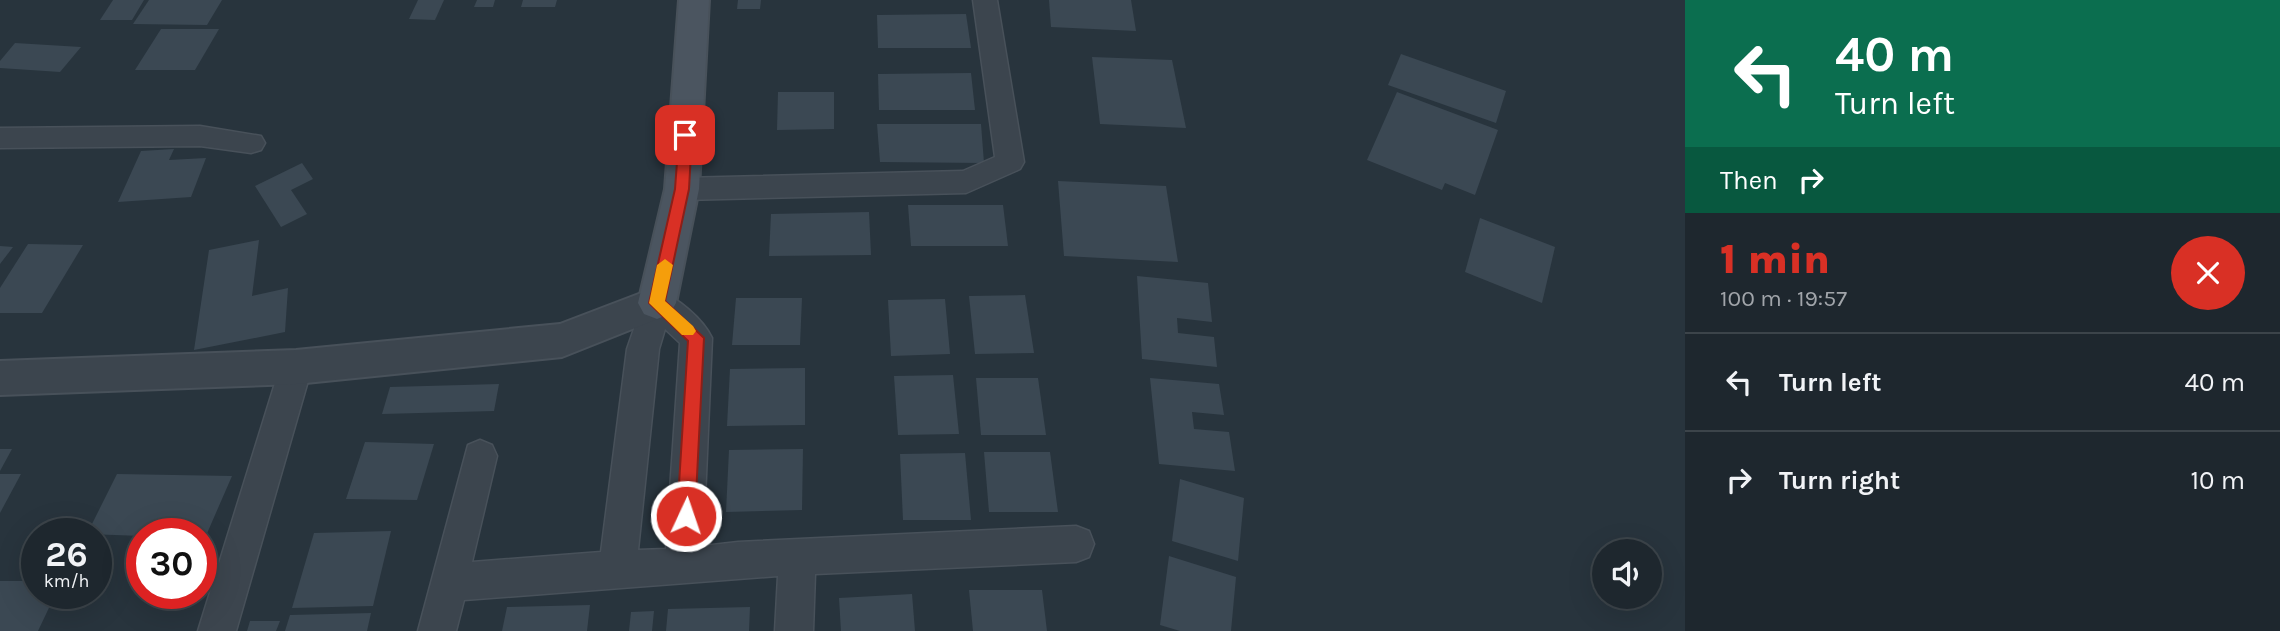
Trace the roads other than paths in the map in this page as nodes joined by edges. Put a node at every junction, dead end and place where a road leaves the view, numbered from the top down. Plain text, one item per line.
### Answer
1 (694, 0) edge
2 (985, 0) edge
3 (0, 138) edge
4 (251, 143) dead end
5 (682, 189) junction
6 (657, 303) junction
7 (296, 368) junction
8 (0, 378) edge
9 (480, 456) dead end
10 (1076, 544) dead end
11 (797, 558) junction
12 (684, 567) junction
13 (617, 569) junction
14 (449, 583) junction
15 (217, 631) edge
16 (437, 631) edge
17 (794, 631) edge

1 - 5 main road
2 - 5 street
3 - 4 street
5 - 6 main road
6 - 7 street
6 - 12 street
6 - 13 street
7 - 8 street
7 - 15 street
9 - 14 street
10 - 11 street
11 - 12 street
11 - 17 street
12 - 13 street
13 - 14 street
14 - 16 street

